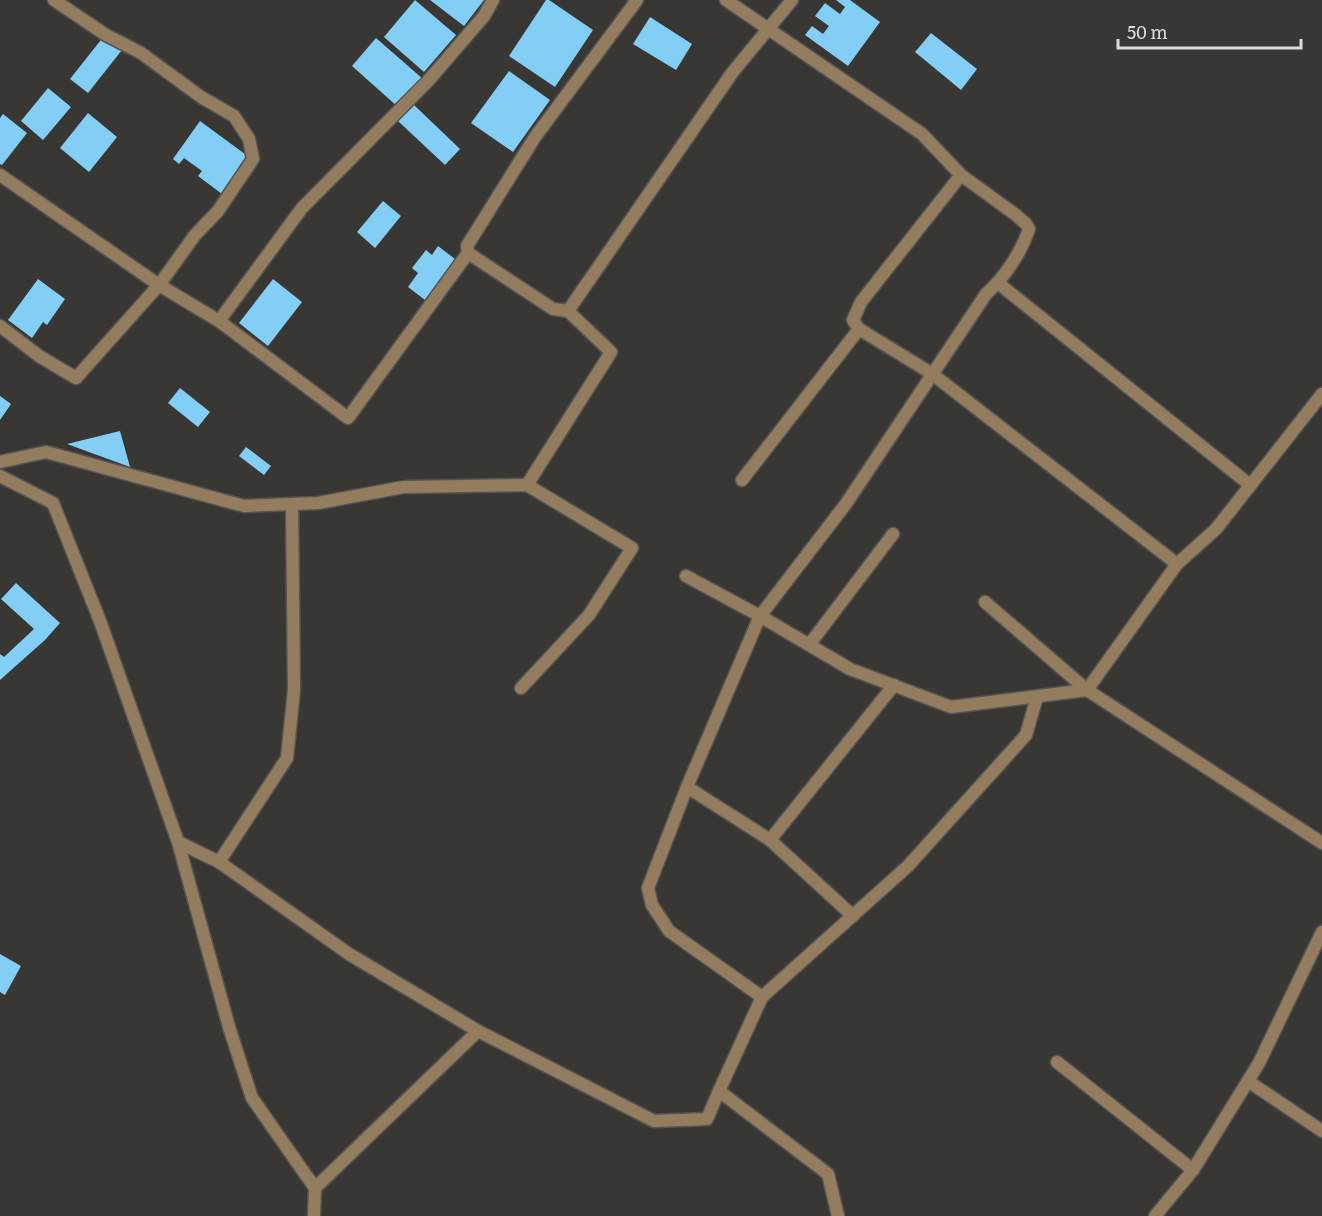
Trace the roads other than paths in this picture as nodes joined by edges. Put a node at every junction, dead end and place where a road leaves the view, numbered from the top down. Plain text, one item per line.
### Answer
1 (54, 0) edge
2 (494, 0) edge
3 (637, 0) edge
4 (726, 0) edge
5 (792, 0) edge
6 (768, 29) junction
7 (0, 175) edge
8 (961, 175) junction
9 (468, 254) junction
10 (998, 283) junction
11 (159, 285) junction
12 (568, 311) junction
13 (219, 321) junction
14 (0, 327) edge
15 (860, 329) junction
16 (931, 373) junction
17 (1322, 394) edge
18 (0, 462) edge
19 (0, 476) edge
20 (742, 480) dead end
21 (527, 485) junction
22 (1250, 485) junction
23 (292, 504) junction
24 (893, 534) dead end
25 (1177, 564) junction
26 (686, 576) dead end
27 (985, 602) dead end
28 (760, 616) junction
29 (809, 645) junction
30 (894, 685) junction
31 (521, 688) dead end
32 (1087, 690) junction
33 (1037, 697) junction
34 (687, 787) junction
35 (770, 840) junction
36 (178, 842) junction
37 (1322, 843) edge
38 (219, 862) junction
39 (853, 916) junction
40 (1322, 932) edge
41 (762, 997) junction
42 (478, 1031) junction
43 (1057, 1062) dead end
44 (1248, 1081) junction
45 (719, 1091) junction
46 (1322, 1131) edge
47 (1193, 1170) junction
48 (315, 1188) junction
49 (1160, 1214) edge
50 (314, 1216) edge
51 (838, 1216) edge

1 - 11 street
2 - 13 street
3 - 9 street
4 - 6 street
5 - 6 street
6 - 8 street
6 - 12 street
7 - 11 street
8 - 10 street
8 - 15 street
9 - 12 street
9 - 13 street
10 - 16 street
10 - 22 street
11 - 13 street
11 - 14 street
12 - 21 street
15 - 16 street
15 - 20 street
16 - 25 street
16 - 28 street
17 - 22 street
18 - 23 street
19 - 36 street
21 - 23 street
21 - 31 street
22 - 25 street
23 - 38 street
24 - 29 street
25 - 32 street
26 - 28 street
27 - 32 street
28 - 29 street
28 - 34 street
29 - 30 street
30 - 33 street
30 - 35 street
32 - 33 street
32 - 37 street
33 - 39 street
34 - 35 street
34 - 41 street
35 - 39 street
36 - 38 street
36 - 48 street
38 - 42 street
39 - 41 street
40 - 44 street
41 - 45 street
42 - 45 street
42 - 48 street
43 - 47 street
44 - 46 street
44 - 47 street
45 - 51 street
47 - 49 street
48 - 50 street

